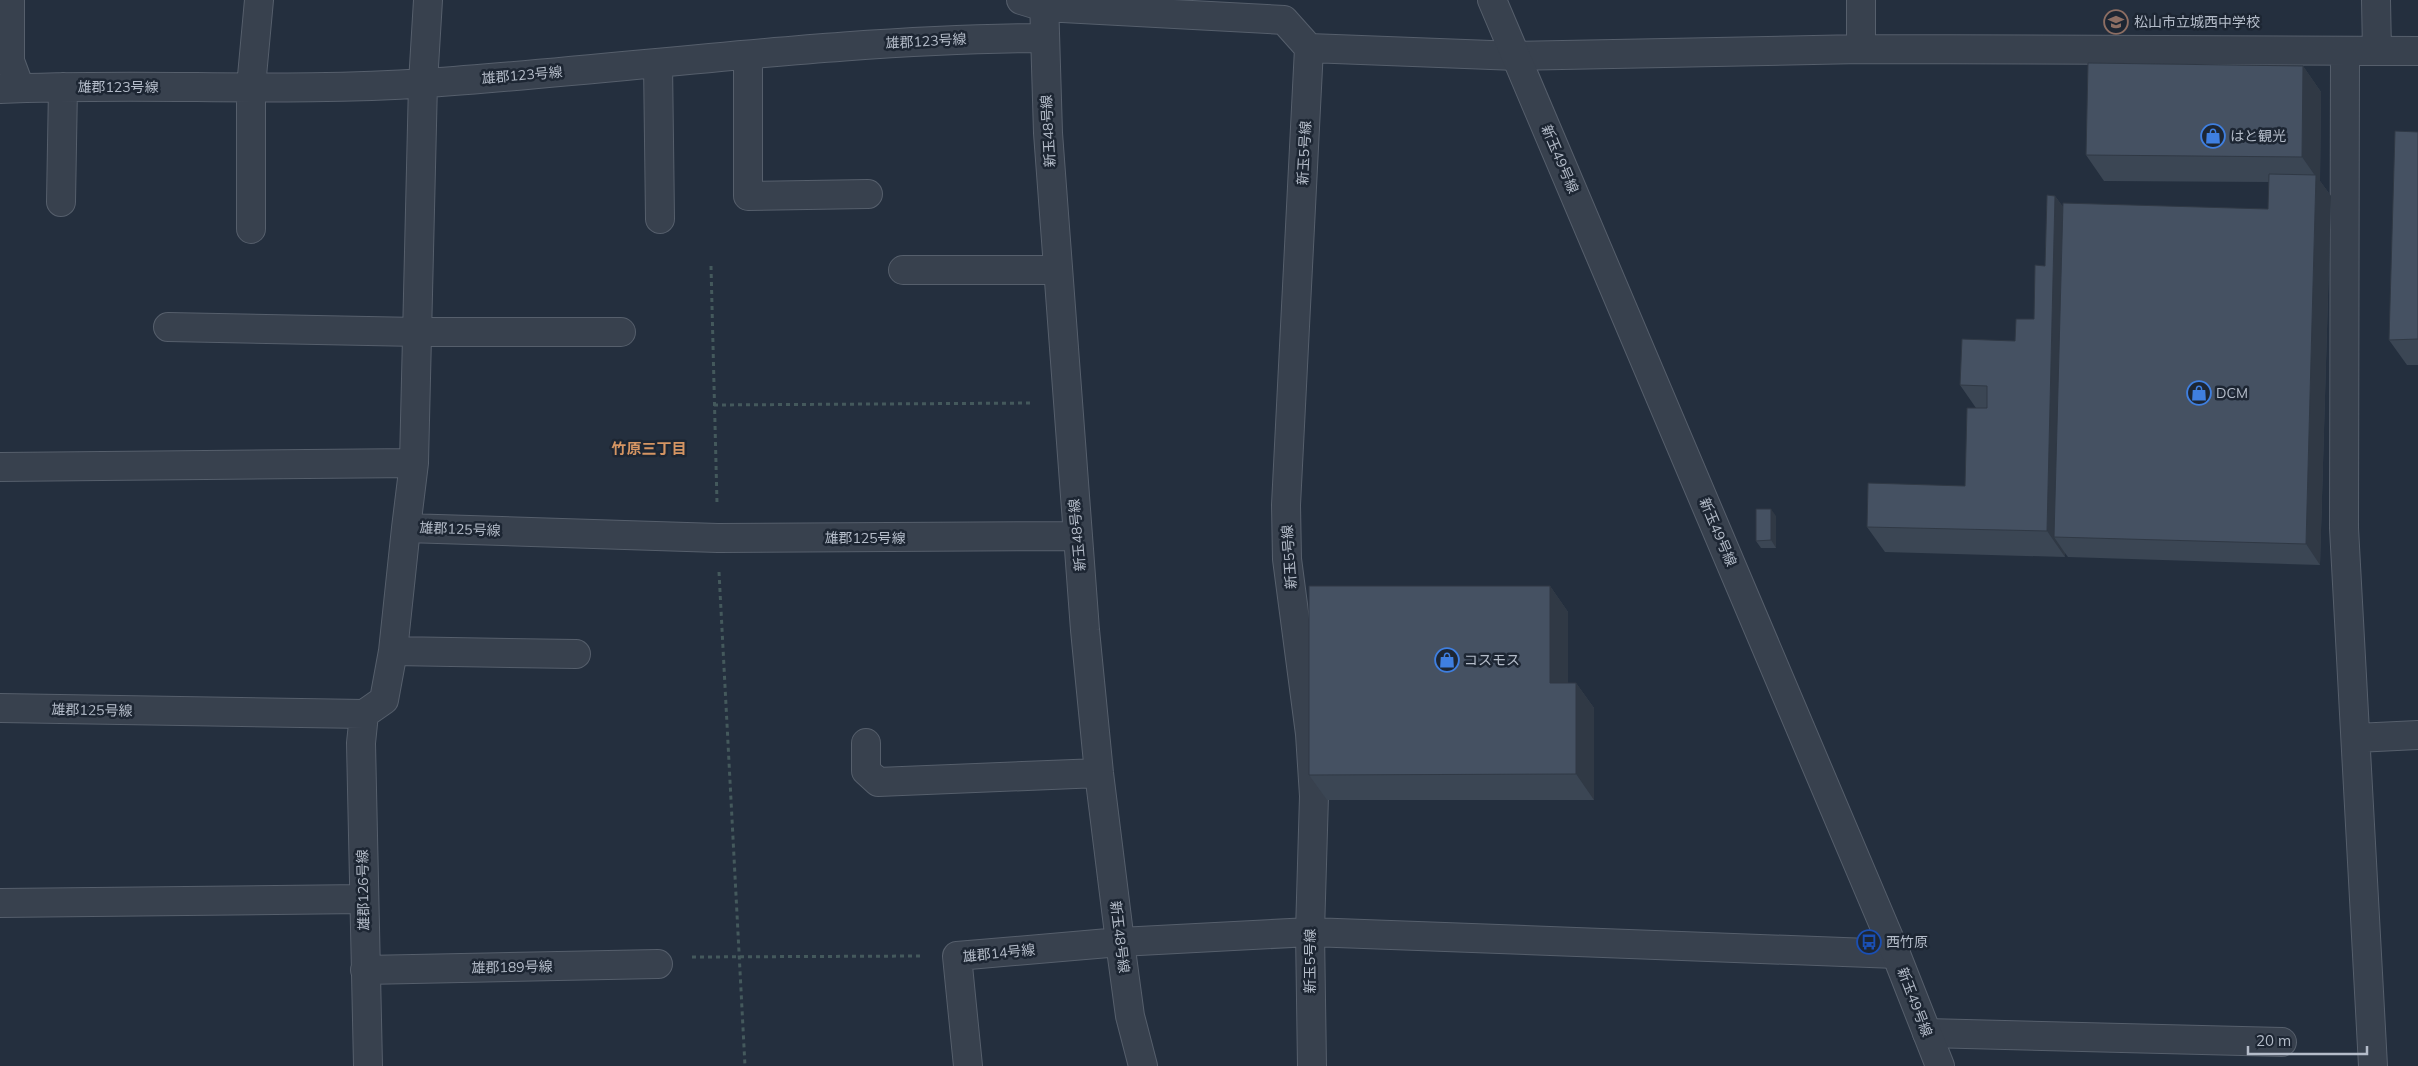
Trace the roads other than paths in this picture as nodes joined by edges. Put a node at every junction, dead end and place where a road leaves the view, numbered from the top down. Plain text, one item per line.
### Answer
1 (10, 0) edge
2 (259, 0) edge
3 (428, 0) edge
4 (1492, 0) edge
5 (1861, 0) edge
6 (2376, 0) edge
7 (1037, 2) edge
8 (1044, 38) junction
9 (1309, 48) junction
10 (1861, 49) junction
11 (2345, 51) junction
12 (2377, 51) junction
13 (2418, 51) edge
14 (748, 55) junction
15 (1517, 56) junction
16 (658, 63) junction
17 (423, 83) junction
18 (63, 86) junction
19 (251, 87) junction
20 (10, 88) edge
21 (868, 194) dead end
22 (61, 202) dead end
23 (660, 219) dead end
24 (251, 229) dead end
25 (903, 270) dead end
26 (1058, 270) junction
27 (168, 327) dead end
28 (418, 332) junction
29 (621, 332) dead end
30 (414, 463) junction
31 (0, 467) edge
32 (406, 528) junction
33 (1077, 536) junction
34 (393, 651) junction
35 (576, 654) dead end
36 (0, 708) edge
37 (364, 714) junction
38 (2418, 735) edge
39 (2356, 738) junction
40 (866, 743) dead end
41 (1099, 773) junction
42 (363, 900) junction
43 (0, 903) edge
44 (1310, 932) junction
45 (1120, 942) junction
46 (1896, 954) junction
47 (658, 964) road end
48 (365, 970) junction
49 (1927, 1033) junction
50 (2282, 1042) dead end
51 (368, 1066) edge
52 (968, 1066) edge
53 (1143, 1066) edge
54 (1312, 1066) edge
55 (1940, 1066) edge
56 (2373, 1066) edge

1 - 20 street
2 - 19 street
3 - 17 street
4 - 15 street, 新玉49号線
5 - 10 street
6 - 12 street
7 - 8 street, 新玉48号線
7 - 9 street
8 - 14 street, 雄郡123号線
8 - 26 street, 新玉48号線
9 - 15 street
9 - 44 street, 新玉5号線
10 - 11 street
10 - 15 street
11 - 12 street
11 - 39 street
12 - 13 street
14 - 16 street, 雄郡123号線
14 - 21 street
15 - 46 street, 新玉49号線
16 - 17 street, 雄郡123号線
16 - 23 street
17 - 19 street, 雄郡123号線
17 - 28 street
18 - 19 street, 雄郡123号線
18 - 20 street, 雄郡123号線
18 - 22 street
19 - 24 street
25 - 26 street
26 - 33 street, 新玉48号線
27 - 28 street
28 - 29 street
28 - 30 street
30 - 31 street
30 - 32 street
32 - 33 street, 雄郡125号線
32 - 34 street, 雄郡125号線
33 - 41 street, 新玉48号線
34 - 35 street
34 - 37 street, 雄郡125号線
36 - 37 street, 雄郡125号線
37 - 42 street, 雄郡126号線
38 - 39 street
39 - 56 street
40 - 41 street
41 - 45 street, 新玉48号線
42 - 43 street
42 - 48 street, 雄郡126号線
44 - 45 street, 雄郡14号線
44 - 46 street, 雄郡14号線
44 - 54 street, 新玉5号線
45 - 52 street, 雄郡14号線
45 - 53 street, 新玉48号線
46 - 49 street, 新玉49号線
47 - 48 street, 雄郡189号線
48 - 51 street, 雄郡126号線
49 - 50 street
49 - 55 street, 新玉49号線

